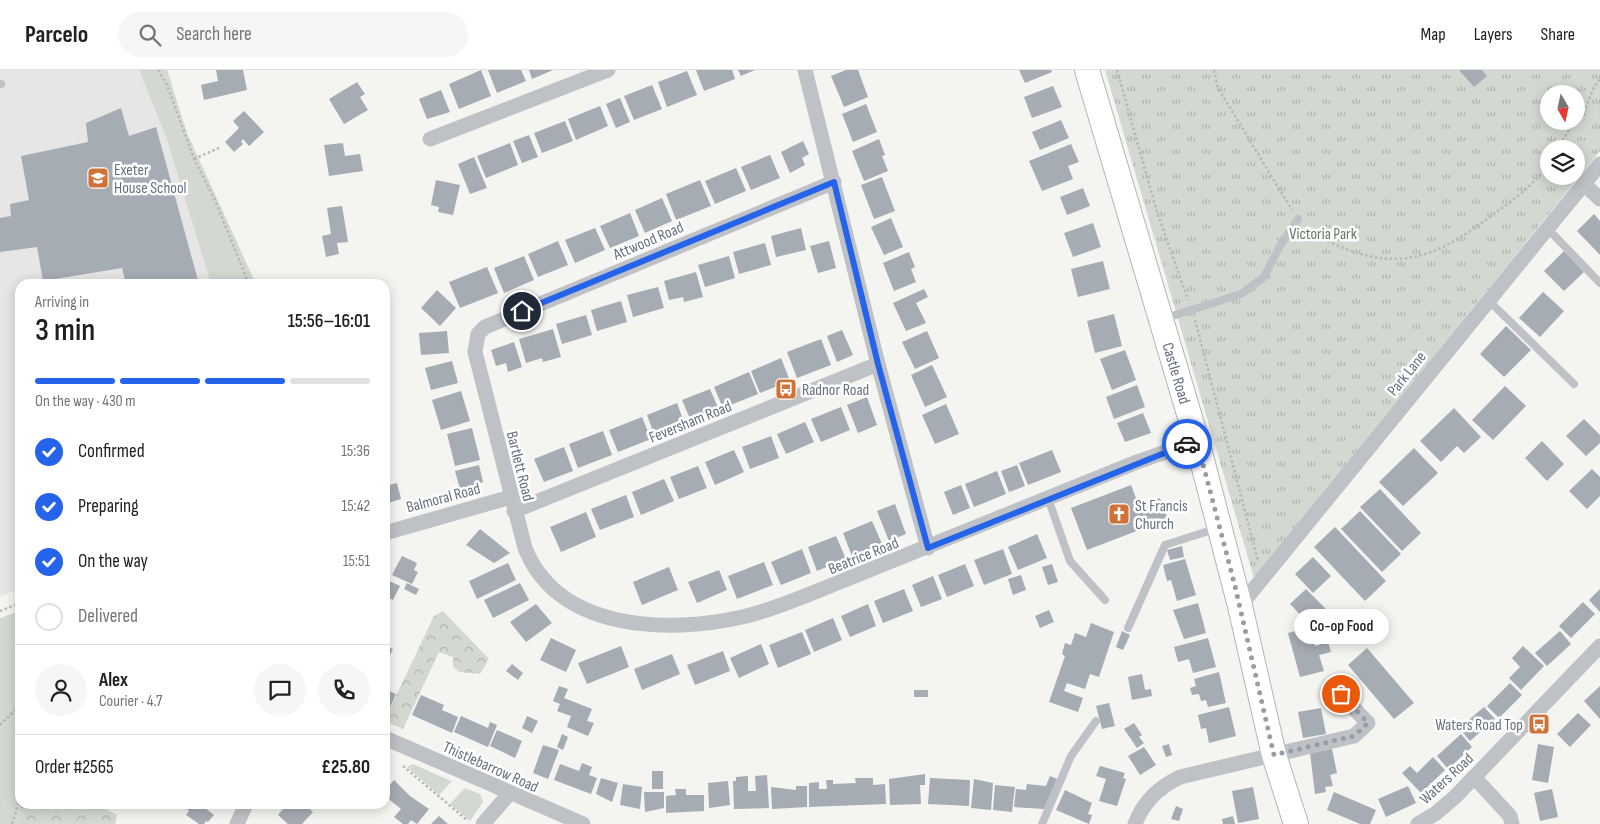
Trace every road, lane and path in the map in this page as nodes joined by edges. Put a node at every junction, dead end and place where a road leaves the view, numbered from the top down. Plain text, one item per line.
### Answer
1 (158, 70) edge
2 (608, 70) edge
3 (805, 70) edge
4 (1087, 70) edge
5 (1117, 70) edge
6 (1214, 70) edge
7 (1600, 80) edge
8 (1585, 112) edge
9 (430, 139) dead end
10 (219, 148) dead end
11 (194, 159) junction
12 (1600, 164) edge
13 (1540, 175) edge
14 (834, 182) junction
15 (1585, 183) edge
16 (1583, 185) edge
17 (1585, 185) edge
18 (1600, 198) edge
19 (1298, 219) junction
20 (1548, 229) junction
21 (247, 279) edge
22 (1600, 282) edge
23 (1488, 300) junction
24 (1192, 309) junction
25 (1161, 319) junction
26 (478, 334) joint
27 (878, 364) junction
28 (1574, 384) dead end
29 (1197, 441) junction
30 (1048, 498) junction
31 (512, 504) junction
32 (1220, 527) junction
33 (390, 532) edge
34 (928, 548) junction
35 (1257, 584) junction
36 (561, 596) joint
37 (1105, 600) dead end
38 (15, 605) edge
39 (1240, 606) junction
40 (0, 611) edge
41 (1128, 628) dead end
42 (1600, 646) edge
43 (1341, 694) dead end
44 (15, 710) edge
45 (1096, 720) dead end
46 (0, 725) edge
47 (390, 740) edge
48 (1274, 755) junction
49 (403, 766) dead end
50 (1474, 777) junction
51 (509, 794) junction
52 (17, 809) edge
53 (244, 809) edge
54 (12, 824) edge
55 (237, 824) edge
56 (471, 824) edge
57 (483, 824) edge
58 (583, 824) edge
59 (1042, 824) edge
60 (1135, 824) edge
61 (1296, 824) edge
62 (1418, 824) edge
63 (1512, 824) edge

1 - 11 path
2 - 9 street
3 - 14 street
4 - 25 main road, Castle Road
5 - 24 path
6 - 19 path
7 - 8 path
10 - 11 path
11 - 21 path
12 - 15 street, Park Lane
13 - 19 path
14 - 26 street, Attwood Road
14 - 27 street
16 - 20 street, Park Lane
17 - 18 street
19 - 24 lane
20 - 22 lane
20 - 23 street, Park Lane
23 - 28 lane
23 - 35 street, Park Lane
24 - 25 lane
24 - 35 path
25 - 29 main road, Castle Road
26 - 31 street, Bartlett Road
27 - 31 street, Feversham Road
27 - 34 street
29 - 30 street, Beatrice Road
29 - 32 main road, Castle Road
30 - 34 street, Beatrice Road
30 - 37 lane
31 - 33 street, Balmoral Road
31 - 36 street, Bartlett Road
32 - 39 main road, Castle Road
32 - 41 lane
34 - 36 street, Beatrice Road
35 - 39 street, Park Lane
38 - 40 path
39 - 48 main road, Castle Road
42 - 50 street, Waters Road
43 - 48 street
44 - 46 path
45 - 59 lane
47 - 51 street, Thistlebarrow Road
48 - 60 street
48 - 61 main road, Castle Road
49 - 56 path
50 - 62 street, Waters Road
50 - 63 street
51 - 57 street
51 - 58 street, Thistlebarrow Road
52 - 54 path
53 - 55 street

